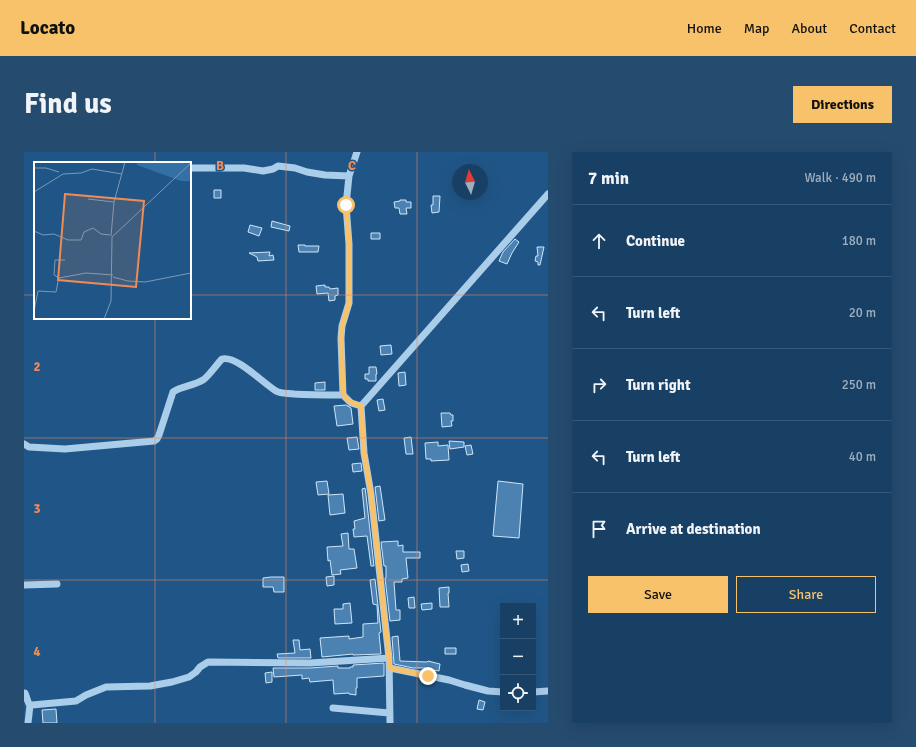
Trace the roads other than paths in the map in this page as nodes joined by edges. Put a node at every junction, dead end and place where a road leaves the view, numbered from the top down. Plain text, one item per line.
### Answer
1 (357, 152) edge
2 (191, 168) edge
3 (349, 176) junction
4 (548, 194) edge
5 (343, 395) junction
6 (361, 406) junction
7 (24, 444) edge
8 (57, 584) dead end
9 (24, 586) edge
10 (389, 658) junction
11 (390, 668) junction
12 (548, 691) edge
13 (500, 692) edge
14 (536, 692) edge
15 (24, 693) edge
16 (30, 705) junction
17 (333, 708) dead end
18 (389, 713) junction
19 (28, 723) edge
20 (390, 723) edge

1 - 3 street
2 - 3 street
3 - 5 street
4 - 6 street
5 - 6 street
5 - 7 street
6 - 10 street
8 - 9 street
10 - 11 street
10 - 16 street
11 - 13 street
11 - 18 street
12 - 14 street
15 - 16 street
16 - 19 street
17 - 18 street
18 - 20 street

